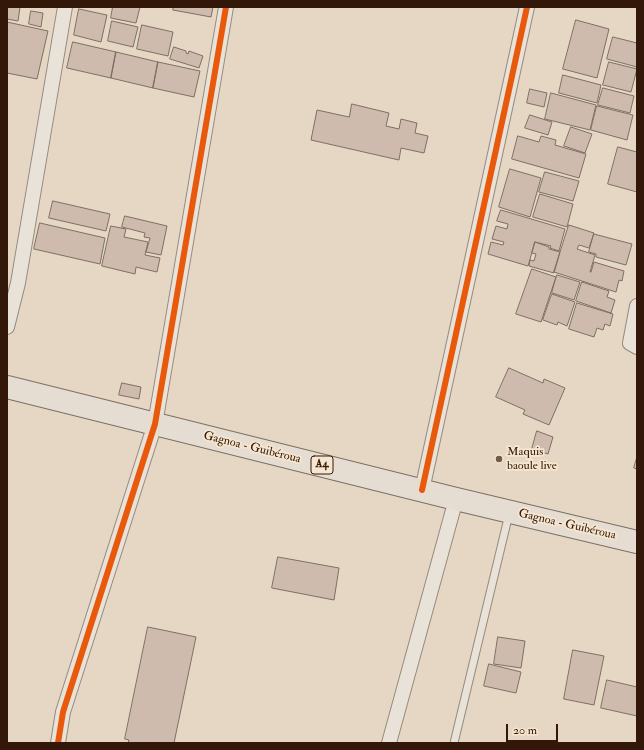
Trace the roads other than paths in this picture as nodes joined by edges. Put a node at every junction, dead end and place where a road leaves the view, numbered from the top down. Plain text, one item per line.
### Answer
1 (65, 7) edge
2 (226, 7) edge
3 (527, 7) edge
4 (637, 306) edge
5 (7, 327) edge
6 (637, 347) edge
7 (7, 387) edge
8 (155, 424) junction
9 (422, 490) junction
10 (456, 499) junction
11 (510, 512) junction
12 (637, 542) edge
13 (58, 743) edge
14 (389, 743) edge
15 (454, 743) edge

1 - 5 street
2 - 8 street
3 - 9 street
4 - 6 street
7 - 8 main road, Gagnoa - Guibéroua / A4
8 - 9 main road, Gagnoa - Guibéroua / A4
8 - 13 street
9 - 10 main road, Gagnoa - Guibéroua / A4
10 - 11 main road, Gagnoa - Guibéroua / A4
10 - 14 street
11 - 12 main road, Gagnoa - Guibéroua / A4
11 - 15 lane

